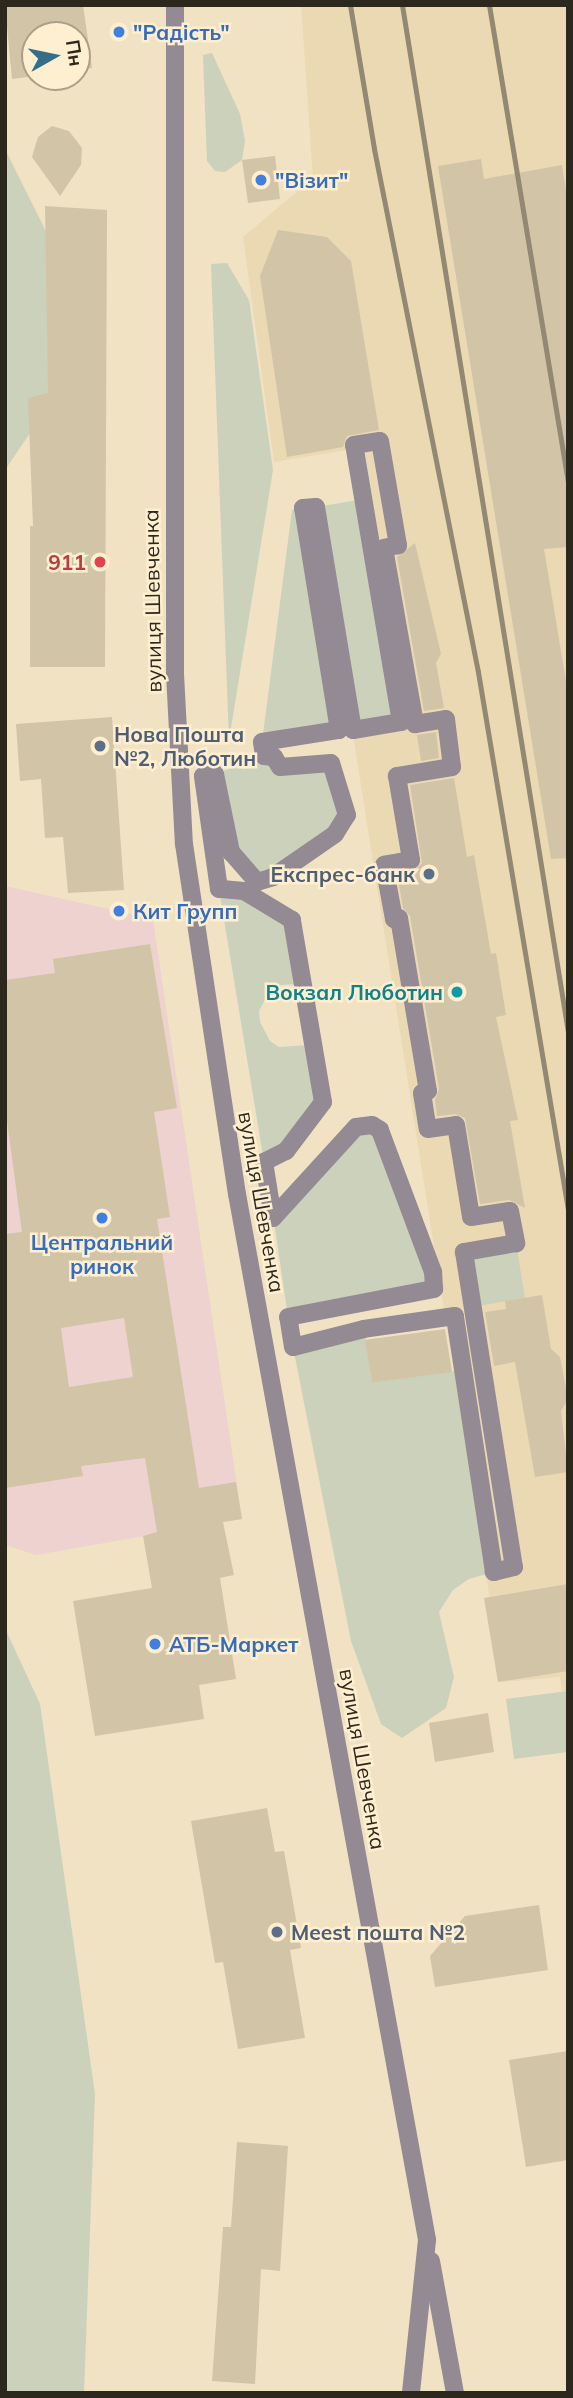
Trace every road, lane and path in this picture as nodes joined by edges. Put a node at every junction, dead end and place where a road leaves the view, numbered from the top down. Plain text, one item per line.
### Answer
1 (176, 5) edge
2 (264, 1162) joint
3 (427, 2240) junction
4 (411, 2393) edge
5 (455, 2393) edge

1 - 3 street, вулиця Шевченка
2 - 2 street
3 - 4 street, вулиця Шевченка
3 - 5 street

